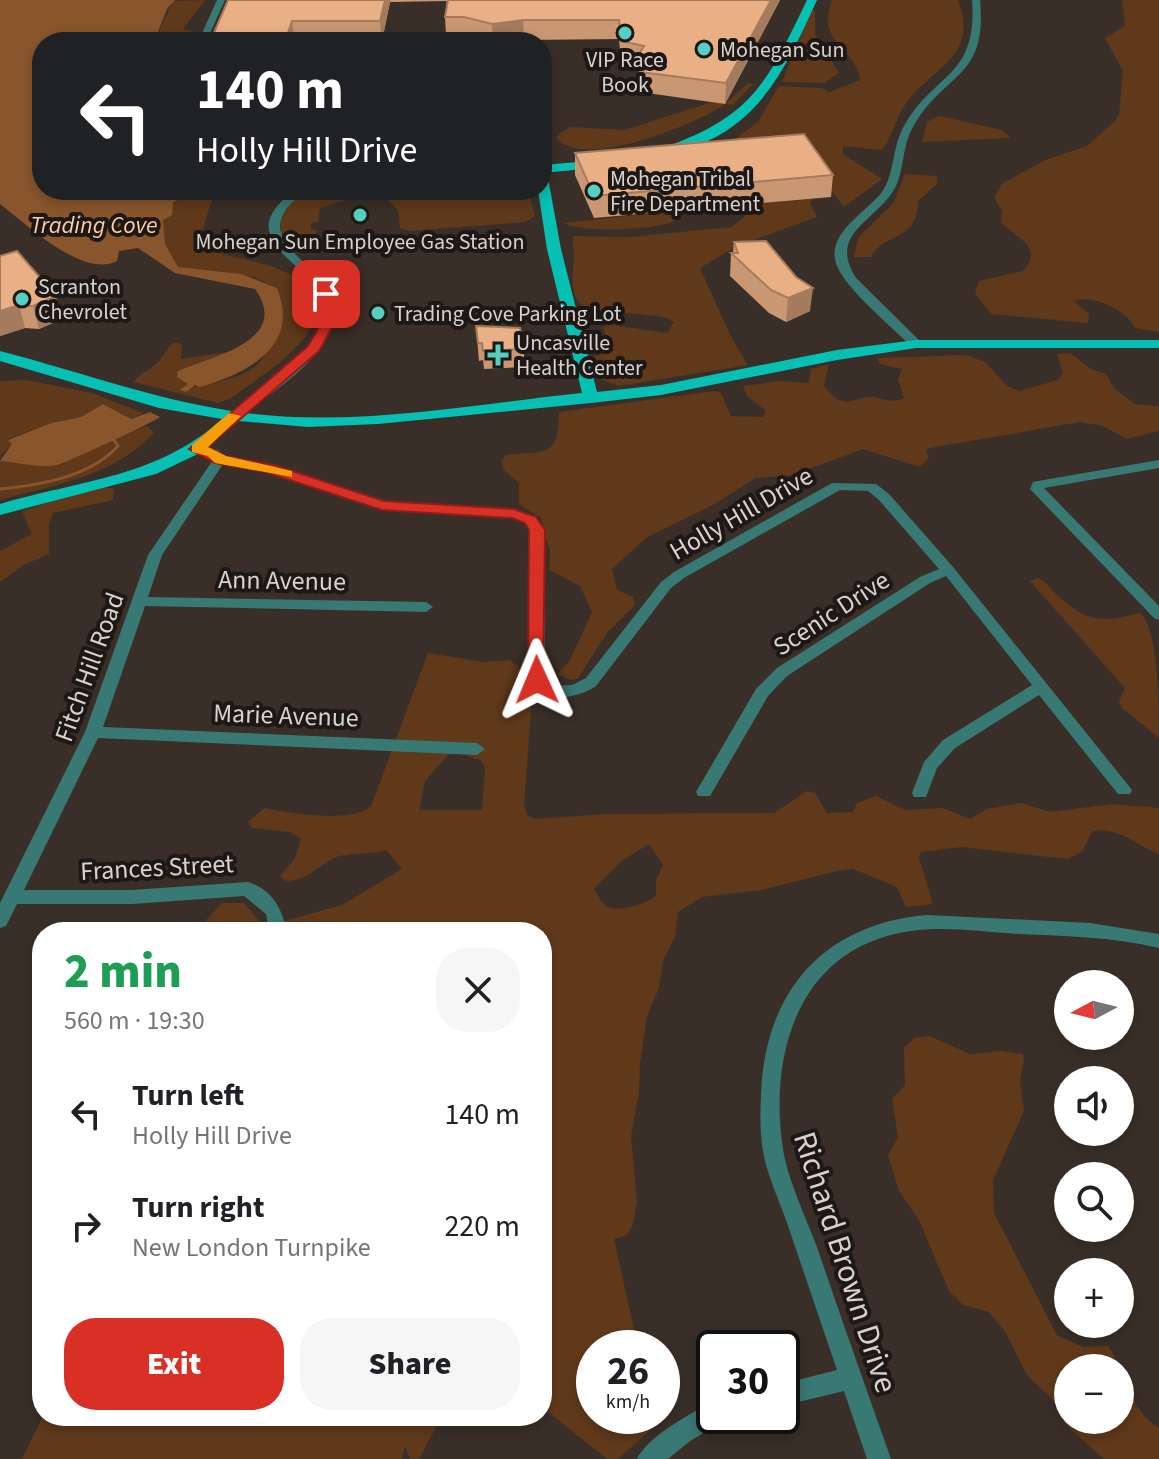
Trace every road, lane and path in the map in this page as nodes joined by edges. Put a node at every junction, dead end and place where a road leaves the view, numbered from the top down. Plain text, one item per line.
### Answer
1 (221, 0) edge
2 (800, 0) edge
3 (812, 0) edge
4 (976, 0) edge
5 (207, 32) edge
6 (552, 161) edge
7 (552, 168) edge
8 (291, 200) edge
9 (546, 200) edge
10 (916, 344) junction
11 (1159, 344) edge
12 (0, 356) edge
13 (591, 398) junction
14 (233, 417) junction
15 (197, 449) junction
16 (220, 459) junction
17 (1159, 464) edge
18 (0, 510) edge
19 (948, 570) junction
20 (137, 601) junction
21 (426, 607) dead end
22 (1159, 615) edge
23 (1042, 686) junction
24 (93, 732) junction
25 (477, 749) dead end
26 (1124, 790) dead end
27 (704, 792) dead end
28 (920, 793) dead end
29 (12, 897) junction
30 (0, 921) edge
31 (276, 922) edge
32 (1159, 941) edge
33 (852, 1378) junction
34 (800, 1391) edge
35 (696, 1425) edge
36 (649, 1459) edge
37 (879, 1459) edge

1 - 5 street
2 - 3 main road
4 - 10 street
6 - 7 main road
8 - 14 street
9 - 13 main road
10 - 11 main road
10 - 13 main road
12 - 14 main road
13 - 14 main road
14 - 15 main road
15 - 16 street
15 - 18 main road
16 - 19 street, Holly Hill Drive
16 - 20 street, Fitch Hill Road
17 - 22 street
19 - 23 street, Holly Hill Drive
19 - 27 street, Scenic Drive
20 - 21 street, Ann Avenue
20 - 24 street, Fitch Hill Road
23 - 26 street, Holly Hill Drive
23 - 28 street
24 - 25 street, Marie Avenue
24 - 29 street, Fitch Hill Road
29 - 30 street, Fitch Hill Road
29 - 31 street, Frances Street
32 - 33 street, Richard Brown Drive
33 - 34 street
33 - 37 street, Richard Brown Drive
35 - 36 street

